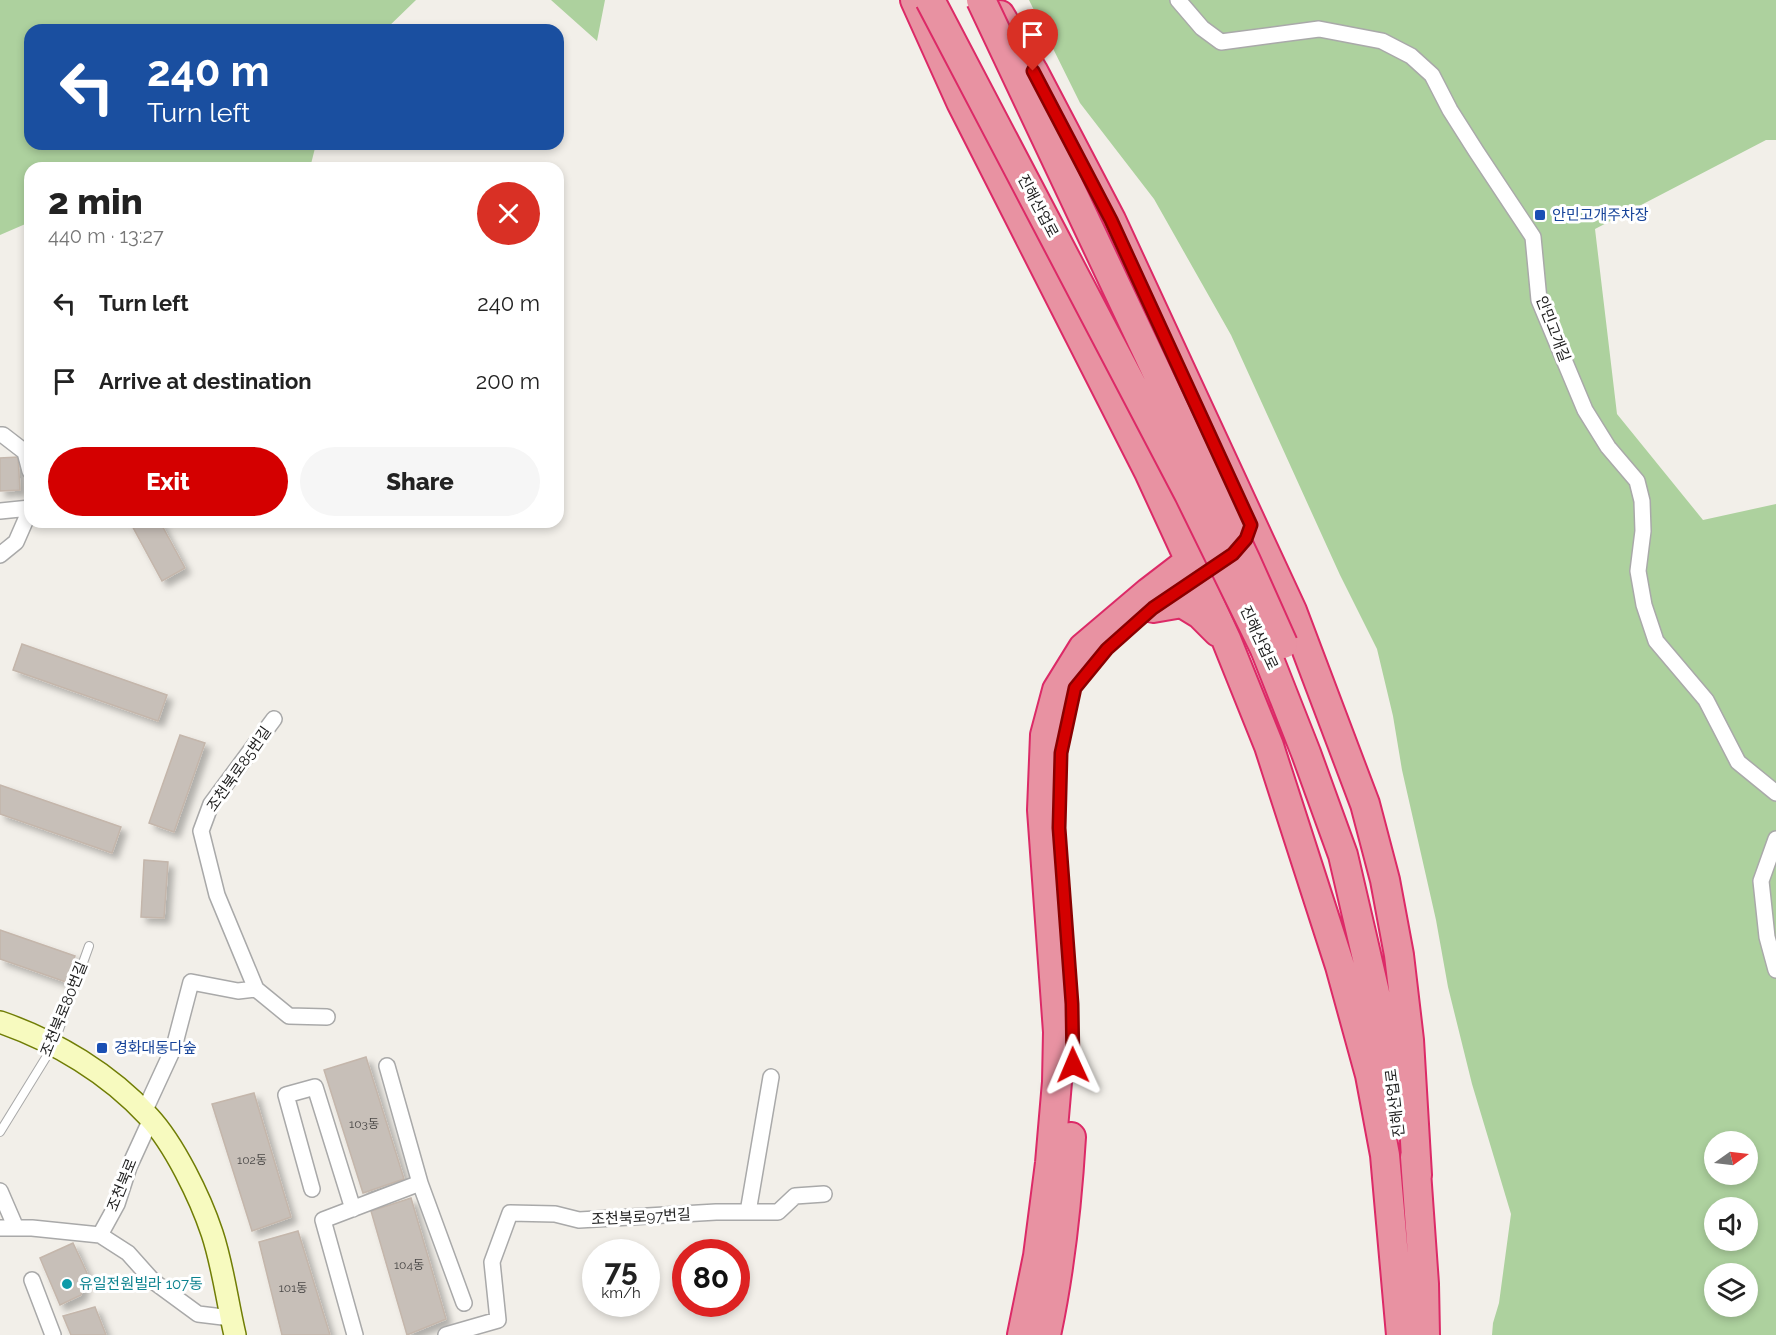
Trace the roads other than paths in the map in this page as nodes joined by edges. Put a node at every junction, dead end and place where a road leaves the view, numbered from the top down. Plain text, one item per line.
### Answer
1 (915, 0) edge
2 (930, 0) edge
3 (981, 0) edge
4 (991, 0) edge
5 (1178, 0) edge
6 (0, 435) edge
7 (24, 451) edge
8 (24, 509) edge
9 (0, 511) edge
10 (1169, 514) junction
11 (24, 523) edge
12 (1251, 525) junction
13 (0, 555) edge
14 (1195, 569) junction
15 (1151, 600) junction
16 (1226, 639) junction
17 (1275, 647) junction
18 (274, 719) dead end
19 (1776, 793) edge
20 (1776, 839) edge
21 (1367, 885) junction
22 (89, 946) dead end
23 (1381, 947) junction
24 (1776, 970) edge
25 (256, 989) junction
26 (327, 1017) dead end
27 (0, 1022) edge
28 (53, 1046) junction
29 (387, 1066) dead end
30 (771, 1077) dead end
31 (148, 1116) junction
32 (0, 1132) edge
33 (420, 1183) junction
34 (312, 1189) dead end
35 (0, 1191) edge
36 (824, 1194) dead end
37 (353, 1209) junction
38 (748, 1212) junction
39 (0, 1228) edge
40 (16, 1228) junction
41 (100, 1235) junction
42 (32, 1280) dead end
43 (464, 1303) dead end
44 (233, 1327) edge
45 (54, 1335) edge
46 (355, 1335) edge
47 (446, 1335) edge
48 (1022, 1335) edge
49 (1046, 1335) edge
50 (1401, 1335) edge
51 (1408, 1335) edge
52 (1425, 1335) edge

1 - 10 highway
2 - 17 highway, 진해산업로, bridge
3 - 17 highway, 진해산업로, bridge
4 - 12 highway
5 - 19 street, 안민고개길
6 - 7 street
8 - 9 street
10 - 14 highway
10 - 15 highway
11 - 13 street
12 - 14 highway
12 - 21 highway
14 - 15 highway
14 - 16 highway
15 - 16 highway
15 - 48 highway
15 - 49 highway
16 - 50 highway
17 - 21 highway, 진해산업로
18 - 25 street, 조천북로85번길
20 - 24 street
21 - 23 highway, 진해산업로
22 - 28 lane, 조천북로80번길
23 - 51 highway, 진해산업로
23 - 52 highway, 진해산업로
25 - 26 street, 조천북로85번길
25 - 31 street
27 - 28 street
28 - 31 street
28 - 32 lane, 조천북로80번길
29 - 33 street
30 - 38 street
31 - 41 street, 조천북로
31 - 44 street
33 - 37 street
33 - 43 street
34 - 37 street
35 - 40 street
36 - 38 street, 조천북로97번길
37 - 46 street
38 - 47 street, 조천북로97번길
39 - 40 street
40 - 41 street
41 - 44 street
42 - 45 street

